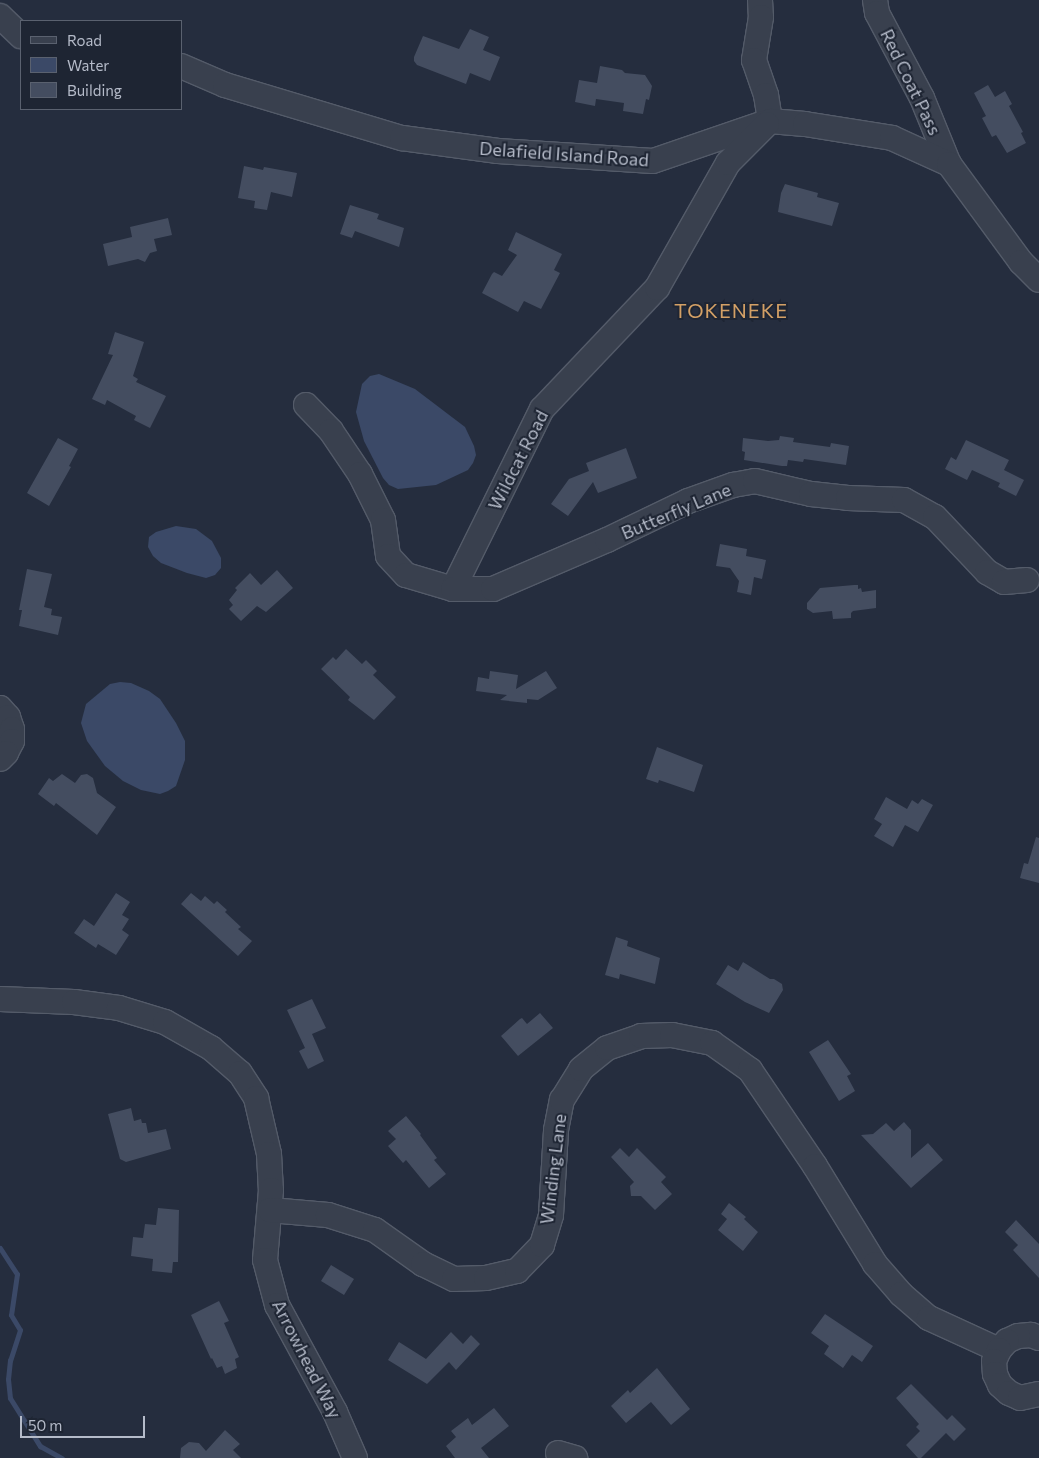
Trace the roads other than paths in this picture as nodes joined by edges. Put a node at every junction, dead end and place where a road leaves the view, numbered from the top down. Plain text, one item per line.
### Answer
1 (760, 0) edge
2 (875, 0) edge
3 (0, 16) edge
4 (14, 38) edge
5 (182, 66) edge
6 (770, 121) junction
7 (949, 164) junction
8 (1039, 280) edge
9 (306, 405) dead end
10 (1026, 580) dead end
11 (453, 589) junction
12 (0, 708) edge
13 (0, 759) edge
14 (0, 1000) edge
15 (270, 1210) junction
16 (1039, 1338) edge
17 (999, 1350) junction
18 (1039, 1394) edge
19 (354, 1458) edge

1 - 6 street
2 - 7 street, Red Coat Pass
3 - 4 street
5 - 6 street, Delafield Island Road
6 - 7 street, Delafield Island Road
6 - 11 street, Wildcat Road
7 - 8 street, Delafield Island Road
9 - 11 street
10 - 11 street, Butterfly Lane
12 - 13 street
14 - 15 street, Arrowhead Way
15 - 17 street, Winding Lane
15 - 19 street, Arrowhead Way
16 - 17 street
17 - 18 street

